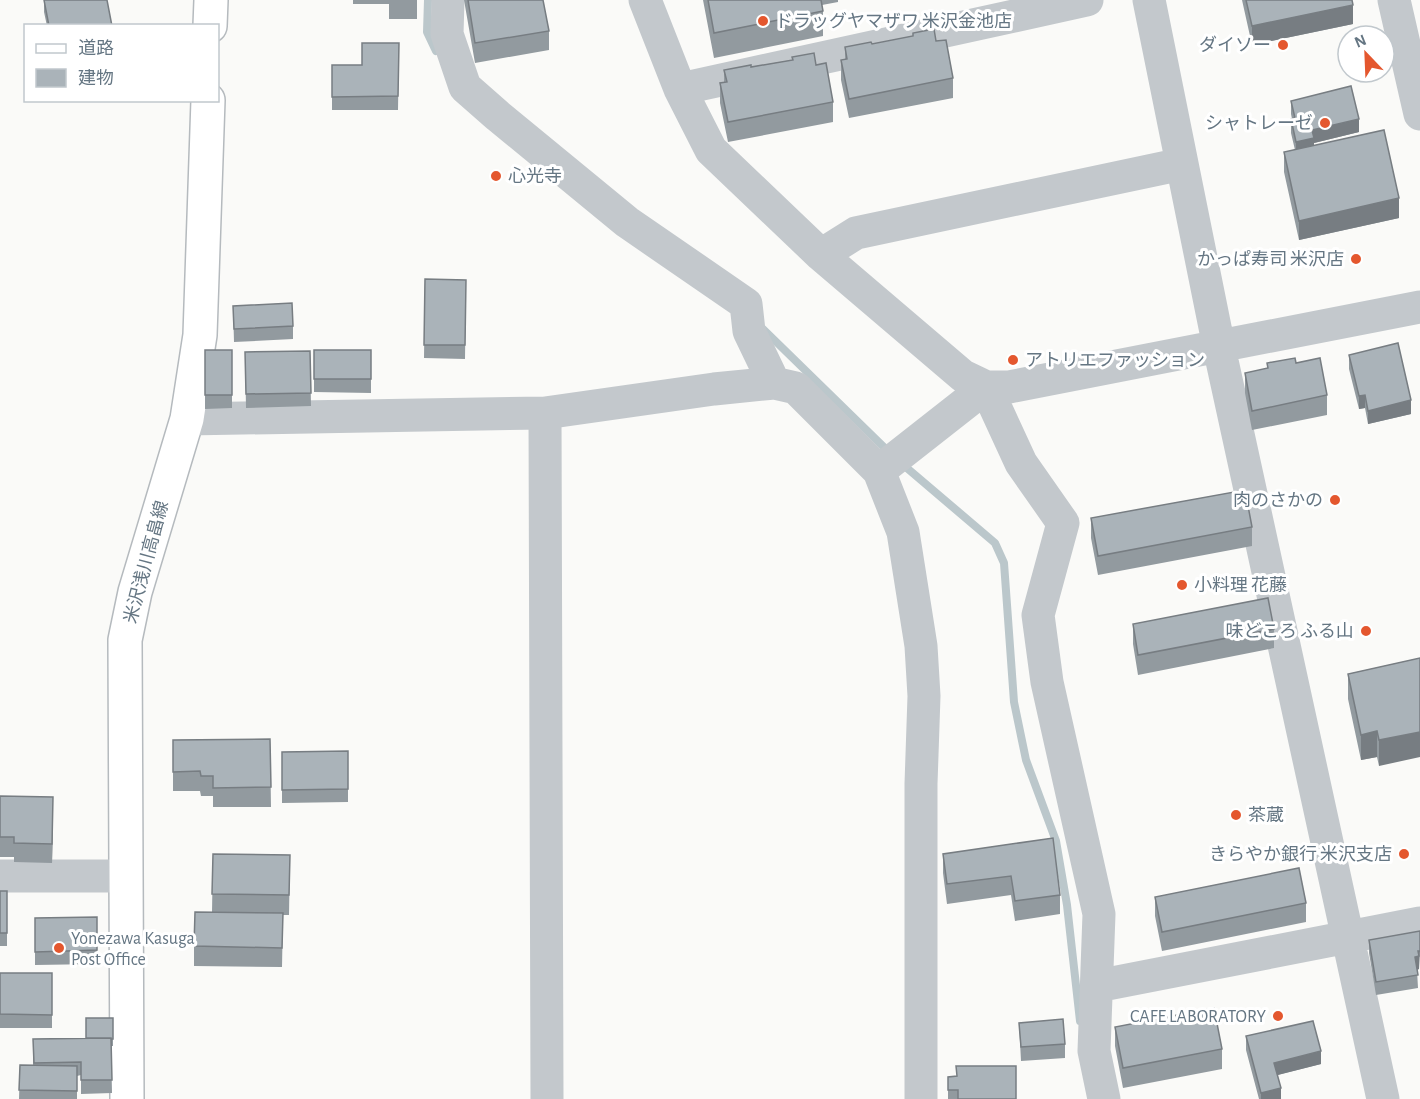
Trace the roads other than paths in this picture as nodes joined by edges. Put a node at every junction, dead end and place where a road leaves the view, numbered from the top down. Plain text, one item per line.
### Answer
1 (211, 0) edge
2 (448, 0) edge
3 (645, 0) edge
4 (1087, 0) edge
5 (1149, 0) edge
6 (1394, 0) edge
7 (1001, 9) edge
8 (210, 24) edge
9 (680, 89) junction
10 (208, 102) edge
11 (1420, 114) edge
12 (1182, 164) junction
13 (821, 255) junction
14 (1420, 307) edge
15 (1220, 347) junction
16 (774, 382) junction
17 (986, 387) junction
18 (545, 413) junction
19 (186, 419) junction
20 (879, 471) junction
21 (0, 876) edge
22 (125, 876) junction
23 (1420, 923) edge
24 (1349, 937) junction
25 (1097, 986) junction
26 (127, 1099) edge
27 (547, 1099) edge
28 (921, 1099) edge
29 (1104, 1099) edge
30 (1383, 1099) edge

1 - 8 main road
2 - 16 street
3 - 9 street
4 - 7 street
5 - 12 street
6 - 11 street
7 - 9 street
9 - 13 street
10 - 19 main road, 米沢浅川高畠線
12 - 13 street
12 - 15 street
13 - 17 street
14 - 15 street
15 - 17 street
15 - 24 street
16 - 18 street
16 - 20 street
17 - 20 street
17 - 25 street
18 - 19 street
18 - 27 street
19 - 22 main road, 米沢浅川高畠線
20 - 28 street
21 - 22 street
22 - 26 main road, 米沢浅川高畠線
23 - 24 street
24 - 25 street
24 - 30 street
25 - 29 street

